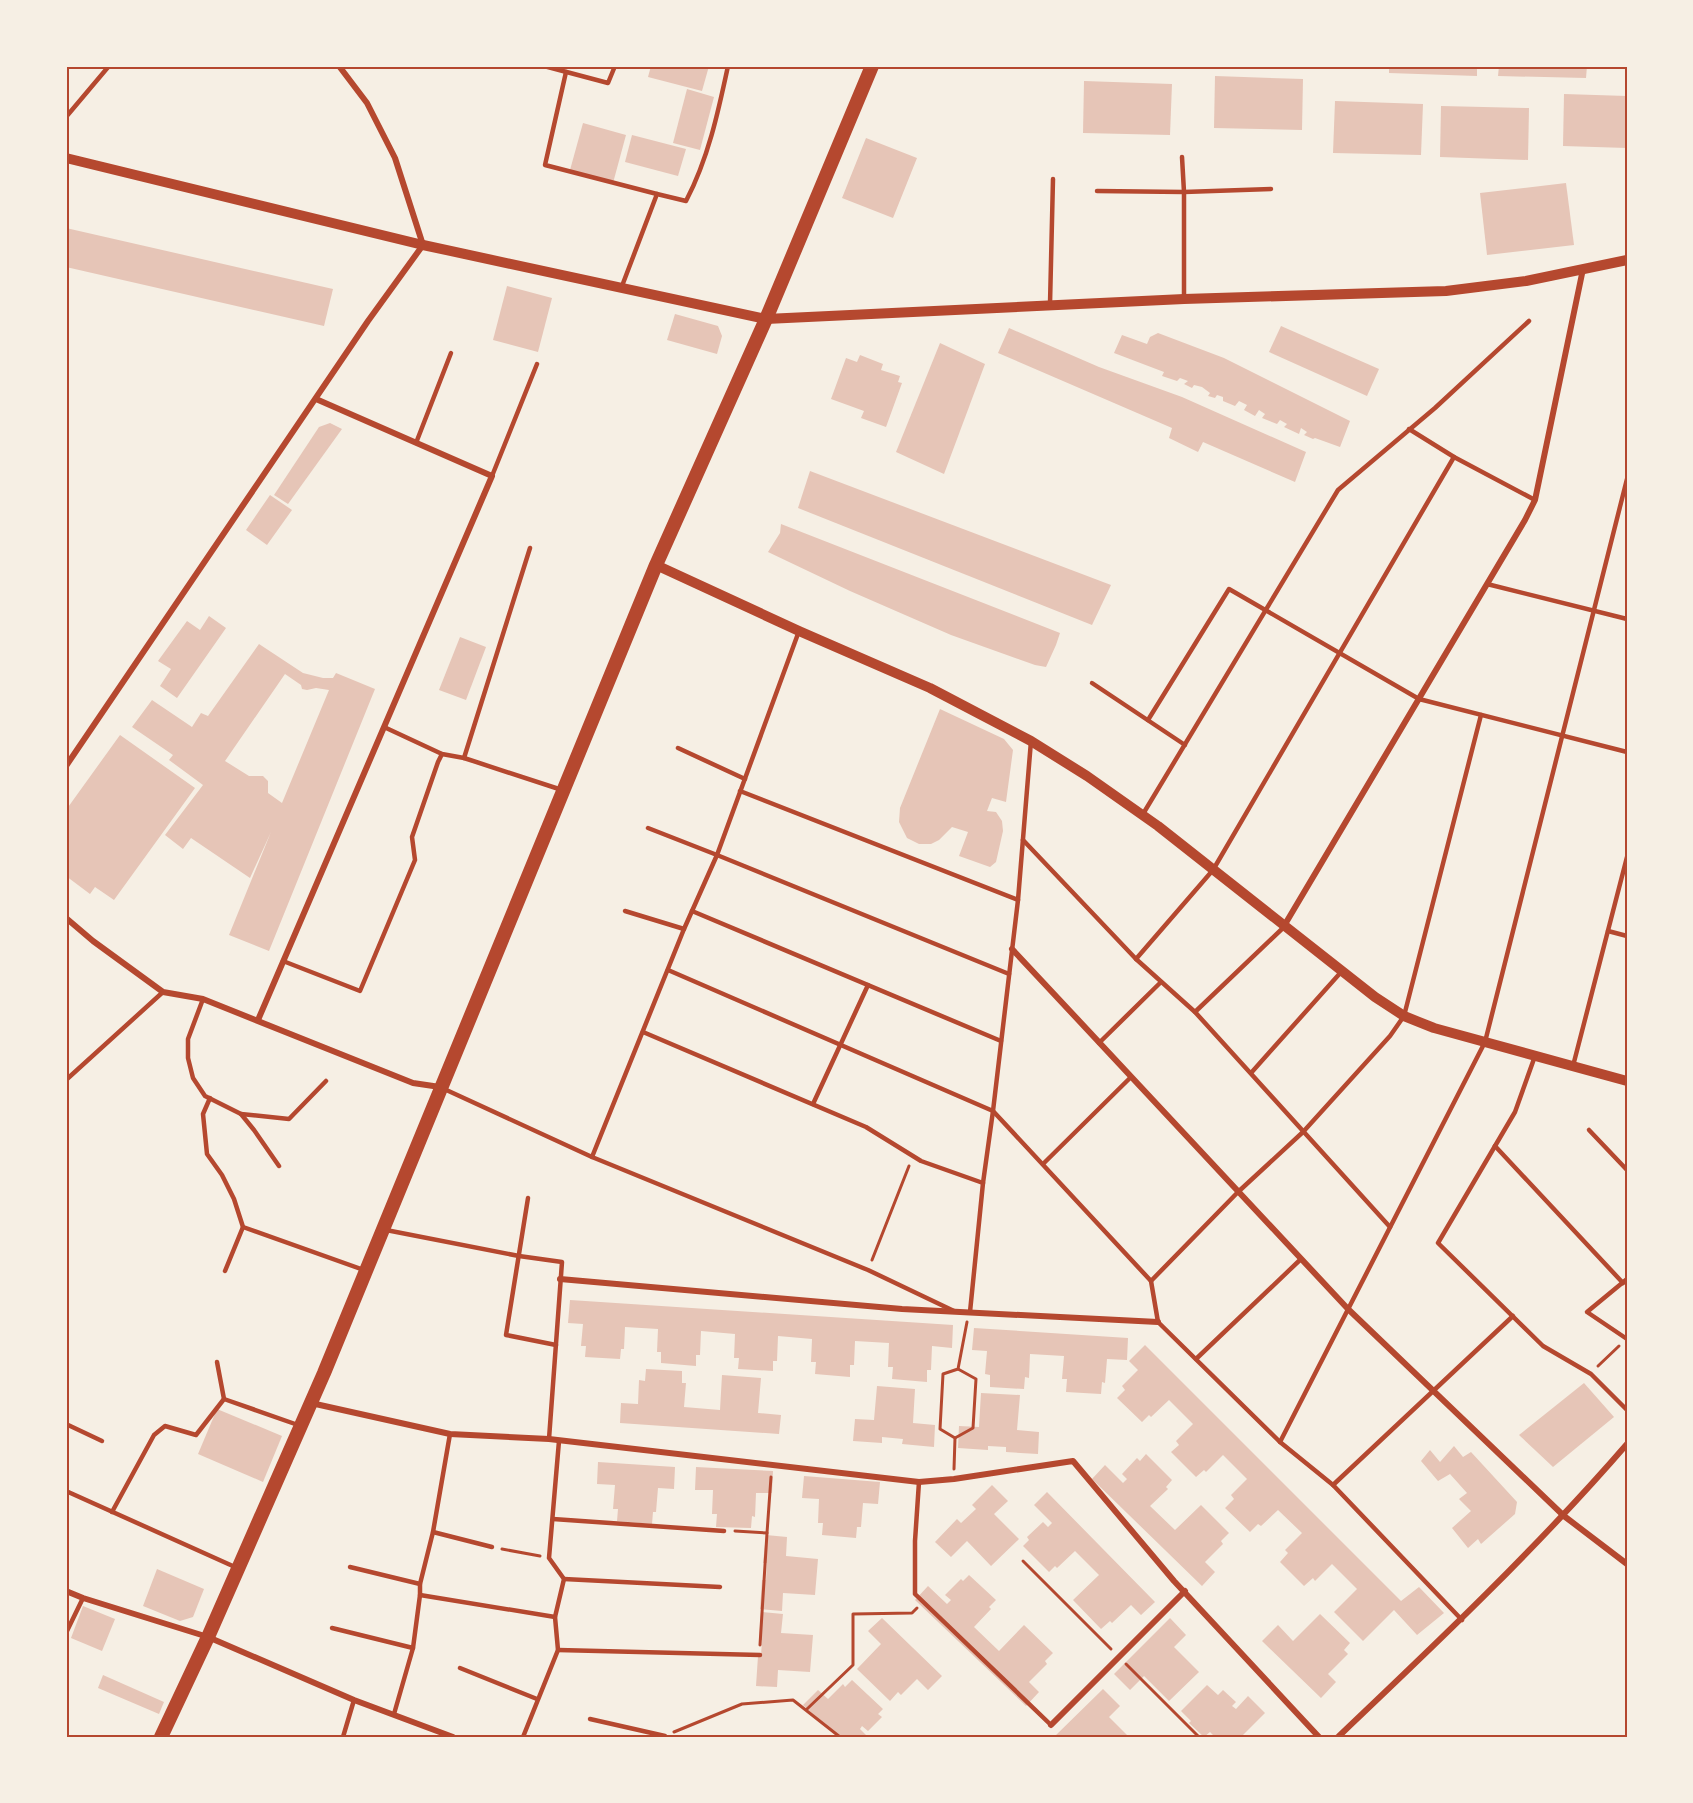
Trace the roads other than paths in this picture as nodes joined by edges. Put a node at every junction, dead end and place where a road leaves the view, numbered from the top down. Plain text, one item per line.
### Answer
1 (109, 66) edge
2 (339, 66) edge
3 (544, 66) edge
4 (615, 66) edge
5 (728, 66) edge
6 (872, 66) edge
7 (566, 72) junction
8 (66, 117) edge
9 (1182, 156) dead end
10 (66, 158) edge
11 (1053, 179) dead end
12 (1271, 189) dead end
13 (1097, 191) dead end
14 (1184, 192) junction
15 (657, 194) junction
16 (423, 245) junction
17 (1627, 260) edge
18 (1583, 269) junction
19 (621, 289) junction
20 (1184, 299) junction
21 (1049, 306) junction
22 (766, 319) junction
23 (1529, 321) dead end
24 (452, 353) dead end
25 (537, 364) dead end
26 (315, 399) junction
27 (1409, 429) junction
28 (416, 443) junction
29 (1454, 457) junction
30 (492, 476) junction
31 (1627, 479) edge
32 (1535, 500) junction
33 (530, 548) dead end
34 (656, 565) junction
35 (1487, 584) junction
36 (1265, 610) junction
37 (1594, 611) junction
38 (1627, 619) edge
39 (799, 632) junction
40 (1339, 653) junction
41 (1092, 682) dead end
42 (1419, 699) junction
43 (1481, 715) junction
44 (1148, 720) junction
45 (384, 727) junction
46 (1563, 736) junction
47 (1031, 741) junction
48 (1185, 745) junction
49 (678, 748) dead end
50 (1627, 752) edge
51 (442, 754) junction
52 (464, 758) junction
53 (66, 766) edge
54 (745, 779) junction
55 (562, 790) junction
56 (740, 791) junction
57 (1142, 816) junction
58 (648, 828) dead end
59 (1023, 840) junction
60 (717, 855) junction
61 (1627, 857) edge
62 (1213, 870) junction
63 (1018, 900) junction
64 (625, 911) dead end
65 (692, 911) junction
66 (66, 918) edge
67 (1284, 926) junction
68 (684, 929) junction
69 (1608, 931) junction
70 (1627, 936) edge
71 (1012, 949) junction
72 (1136, 959) junction
73 (283, 961) junction
74 (668, 969) junction
75 (1342, 971) junction
76 (1009, 974) junction
77 (1161, 982) junction
78 (868, 985) junction
79 (163, 992) junction
80 (203, 999) junction
81 (1195, 1012) junction
82 (1404, 1016) junction
83 (258, 1020) junction
84 (643, 1032) junction
85 (1001, 1041) junction
86 (1485, 1042) junction
87 (1099, 1043) junction
88 (841, 1045) junction
89 (1535, 1056) junction
90 (1573, 1066) junction
91 (1251, 1073) junction
92 (1131, 1077) junction
93 (66, 1080) edge
94 (326, 1081) dead end
95 (1627, 1081) edge
96 (442, 1088) junction
97 (210, 1098) junction
98 (813, 1104) junction
99 (993, 1111) junction
100 (241, 1114) junction
101 (1589, 1130) dead end
102 (1303, 1132) junction
103 (1495, 1146) junction
104 (592, 1157) junction
105 (1043, 1164) junction
106 (279, 1166) dead end
107 (1627, 1170) edge
108 (983, 1183) junction
109 (1238, 1191) junction
110 (528, 1198) dead end
111 (243, 1227) junction
112 (1390, 1227) junction
113 (384, 1229) junction
114 (519, 1256) junction
115 (1301, 1259) junction
116 (225, 1271) dead end
117 (366, 1271) junction
118 (560, 1279) junction
119 (1151, 1281) junction
120 (1625, 1281) edge
121 (1348, 1309) junction
122 (956, 1311) junction
123 (970, 1312) junction
124 (1513, 1317) junction
125 (1158, 1322) junction
126 (1627, 1338) edge
127 (555, 1345) junction
128 (1196, 1359) junction
129 (217, 1362) dead end
130 (1434, 1392) junction
131 (224, 1399) junction
132 (311, 1403) junction
133 (1627, 1410) edge
134 (66, 1424) edge
135 (301, 1426) junction
136 (450, 1434) junction
137 (549, 1439) junction
138 (559, 1441) junction
139 (102, 1442) dead end
140 (1280, 1442) junction
141 (1627, 1444) edge
142 (919, 1482) junction
143 (1333, 1485) junction
144 (66, 1491) edge
145 (112, 1512) junction
146 (1564, 1516) junction
147 (553, 1519) junction
148 (724, 1531) road end
149 (433, 1532) junction
150 (492, 1547) road end
151 (1627, 1563) edge
152 (350, 1567) dead end
153 (238, 1569) junction
154 (564, 1578) junction
155 (420, 1584) junction
156 (720, 1587) dead end
157 (66, 1591) edge
158 (1185, 1591) junction
159 (420, 1595) junction
160 (82, 1598) junction
161 (555, 1617) junction
162 (1462, 1620) junction
163 (332, 1628) dead end
164 (66, 1633) edge
165 (208, 1637) junction
166 (413, 1648) junction
167 (558, 1650) junction
168 (760, 1655) road end
169 (459, 1668) dead end
170 (537, 1699) junction
171 (354, 1700) junction
172 (394, 1714) junction
173 (590, 1719) dead end
174 (1051, 1725) joint
175 (664, 1736) edge
176 (161, 1737) edge
177 (343, 1737) edge
178 (453, 1737) edge
179 (523, 1737) edge
180 (1319, 1737) edge
181 (1338, 1737) edge

1 - 8 lane
2 - 16 street
3 - 7 lane
4 - 7 lane
5 - 15 lane
6 - 22 main road
7 - 15 lane
9 - 14 lane
10 - 16 street
11 - 21 lane
12 - 14 lane
13 - 14 lane
14 - 20 lane
15 - 19 lane
16 - 19 street
16 - 26 street
17 - 18 street
18 - 20 street
18 - 32 street
19 - 22 street
20 - 21 street
21 - 22 street
22 - 34 main road
23 - 27 lane
24 - 28 lane
25 - 30 lane
26 - 28 street
26 - 53 street
27 - 29 lane
27 - 36 lane
28 - 30 street
29 - 32 lane
29 - 40 lane
30 - 45 street
31 - 37 lane
32 - 35 street
33 - 52 lane
34 - 39 street
34 - 55 main road
35 - 37 lane
35 - 42 street
36 - 40 lane
36 - 44 lane
36 - 48 lane
37 - 38 lane
37 - 46 lane
39 - 47 street
39 - 54 lane
40 - 42 lane
40 - 62 lane
41 - 44 lane
42 - 43 lane
42 - 67 street
43 - 46 lane
43 - 82 lane
44 - 48 lane
45 - 51 lane
45 - 73 street
46 - 50 lane
46 - 86 lane
47 - 57 street
47 - 59 lane
48 - 57 lane
49 - 54 lane
51 - 52 lane
51 - 73 lane
52 - 55 lane
54 - 56 lane
55 - 96 main road
56 - 60 lane
56 - 63 lane
57 - 62 street
58 - 60 lane
59 - 63 lane
59 - 72 lane
60 - 65 lane
60 - 76 lane
61 - 69 lane
62 - 67 street
62 - 72 lane
63 - 71 lane
64 - 68 lane
65 - 68 lane
65 - 78 lane
66 - 79 street
67 - 75 street
67 - 81 lane
68 - 74 lane
69 - 70 lane
69 - 90 lane
71 - 76 lane
71 - 87 street
72 - 77 lane
73 - 83 street
74 - 84 lane
74 - 88 lane
75 - 82 street
75 - 91 lane
76 - 85 lane
77 - 81 lane
77 - 87 lane
78 - 85 lane
78 - 88 lane
79 - 80 street
79 - 93 lane
80 - 83 street
80 - 97 lane
81 - 91 lane
82 - 86 street
82 - 102 lane
83 - 96 street
84 - 98 lane
84 - 104 lane
85 - 99 lane
86 - 89 street
86 - 112 lane
87 - 92 street
88 - 98 lane
88 - 99 lane
89 - 90 street
89 - 103 lane
90 - 95 street
91 - 102 lane
92 - 105 lane
92 - 109 street
94 - 100 lane
96 - 104 lane
96 - 113 main road
97 - 100 lane
97 - 111 lane
98 - 108 lane
99 - 105 lane
99 - 108 lane
100 - 106 lane
101 - 107 lane
102 - 109 lane
102 - 112 lane
103 - 120 lane
103 - 124 lane
104 - 122 lane
105 - 119 lane
108 - 123 lane
109 - 115 street
109 - 119 lane
110 - 114 lane
111 - 116 lane
111 - 117 lane
112 - 121 lane
113 - 114 lane
113 - 117 main road
114 - 118 lane
114 - 127 lane
115 - 121 street
115 - 128 lane
117 - 132 main road
118 - 122 street
118 - 127 lane
119 - 125 lane
120 - 126 lane
121 - 130 street
121 - 140 lane
122 - 123 street
123 - 125 street
124 - 130 lane
124 - 133 lane
125 - 128 lane
127 - 137 lane
128 - 140 lane
129 - 131 lane
130 - 143 lane
130 - 146 street
131 - 135 lane
131 - 145 lane
132 - 135 main road
132 - 136 street
134 - 139 lane
135 - 153 main road
136 - 137 street
136 - 149 lane
137 - 138 street
138 - 142 street
138 - 147 lane
140 - 143 lane
141 - 146 street
142 - 158 street
142 - 174 lane
143 - 162 lane
144 - 145 lane
145 - 153 lane
146 - 151 street
146 - 162 street
147 - 148 lane
147 - 154 lane
149 - 150 lane
149 - 155 lane
152 - 155 lane
153 - 165 main road
154 - 156 lane
154 - 161 lane
155 - 159 lane
157 - 160 street
158 - 174 street
158 - 180 street
159 - 161 lane
159 - 166 lane
160 - 164 lane
160 - 165 street
161 - 167 lane
162 - 181 street
163 - 166 lane
165 - 171 street
165 - 176 main road
166 - 172 lane
167 - 168 lane
167 - 170 lane
169 - 170 lane
170 - 179 lane
171 - 172 street
171 - 177 lane
172 - 178 street
173 - 175 lane

